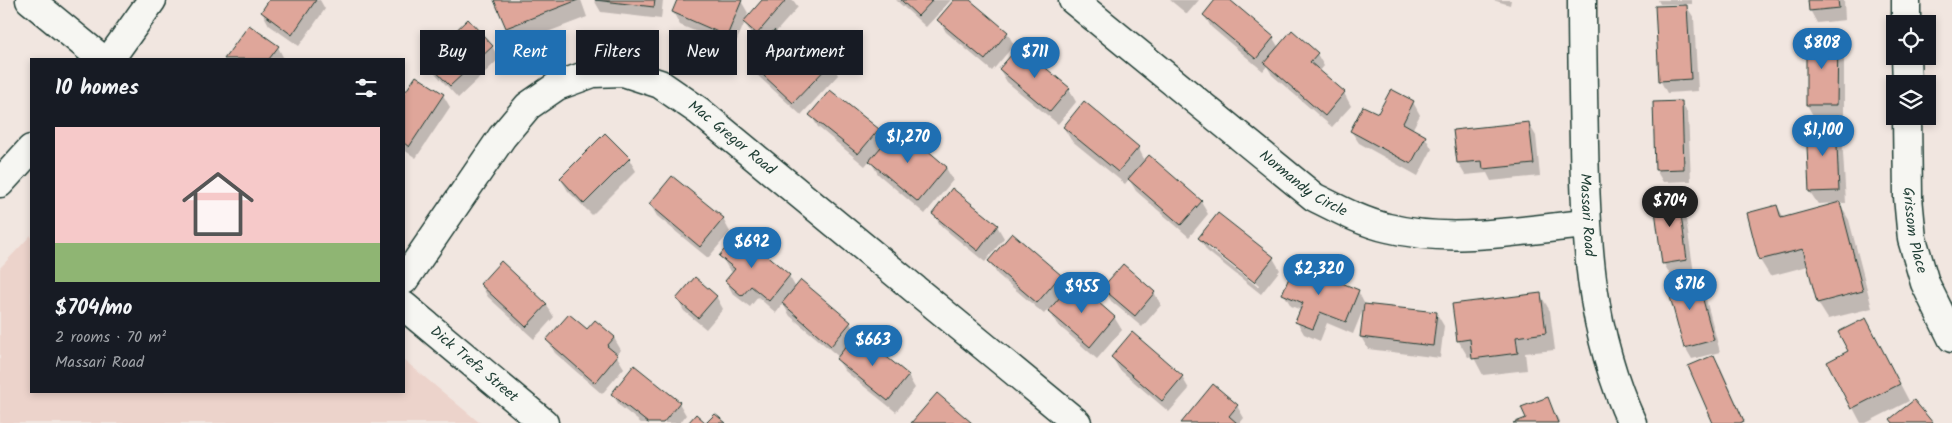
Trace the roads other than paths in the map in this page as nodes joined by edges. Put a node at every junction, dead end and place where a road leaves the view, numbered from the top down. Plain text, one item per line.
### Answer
1 (30, 0) edge
2 (152, 0) edge
3 (1073, 0) edge
4 (1582, 0) edge
5 (1906, 0) edge
6 (1906, 15) edge
7 (101, 58) edge
8 (111, 58) edge
9 (1907, 125) edge
10 (30, 150) edge
11 (0, 183) edge
12 (1586, 224) junction
13 (405, 279) edge
14 (405, 307) edge
15 (1952, 338) edge
16 (544, 423) edge
17 (1077, 423) edge
18 (1632, 423) edge

1 - 7 street
2 - 8 street
3 - 12 street, Normandy Circle
4 - 12 street, Massari Road
5 - 6 street
9 - 15 street, Grissom Place
10 - 11 street
12 - 18 street, Massari Road
13 - 17 street, Mac Gregor Road
14 - 16 street, Dick Trefz Street

